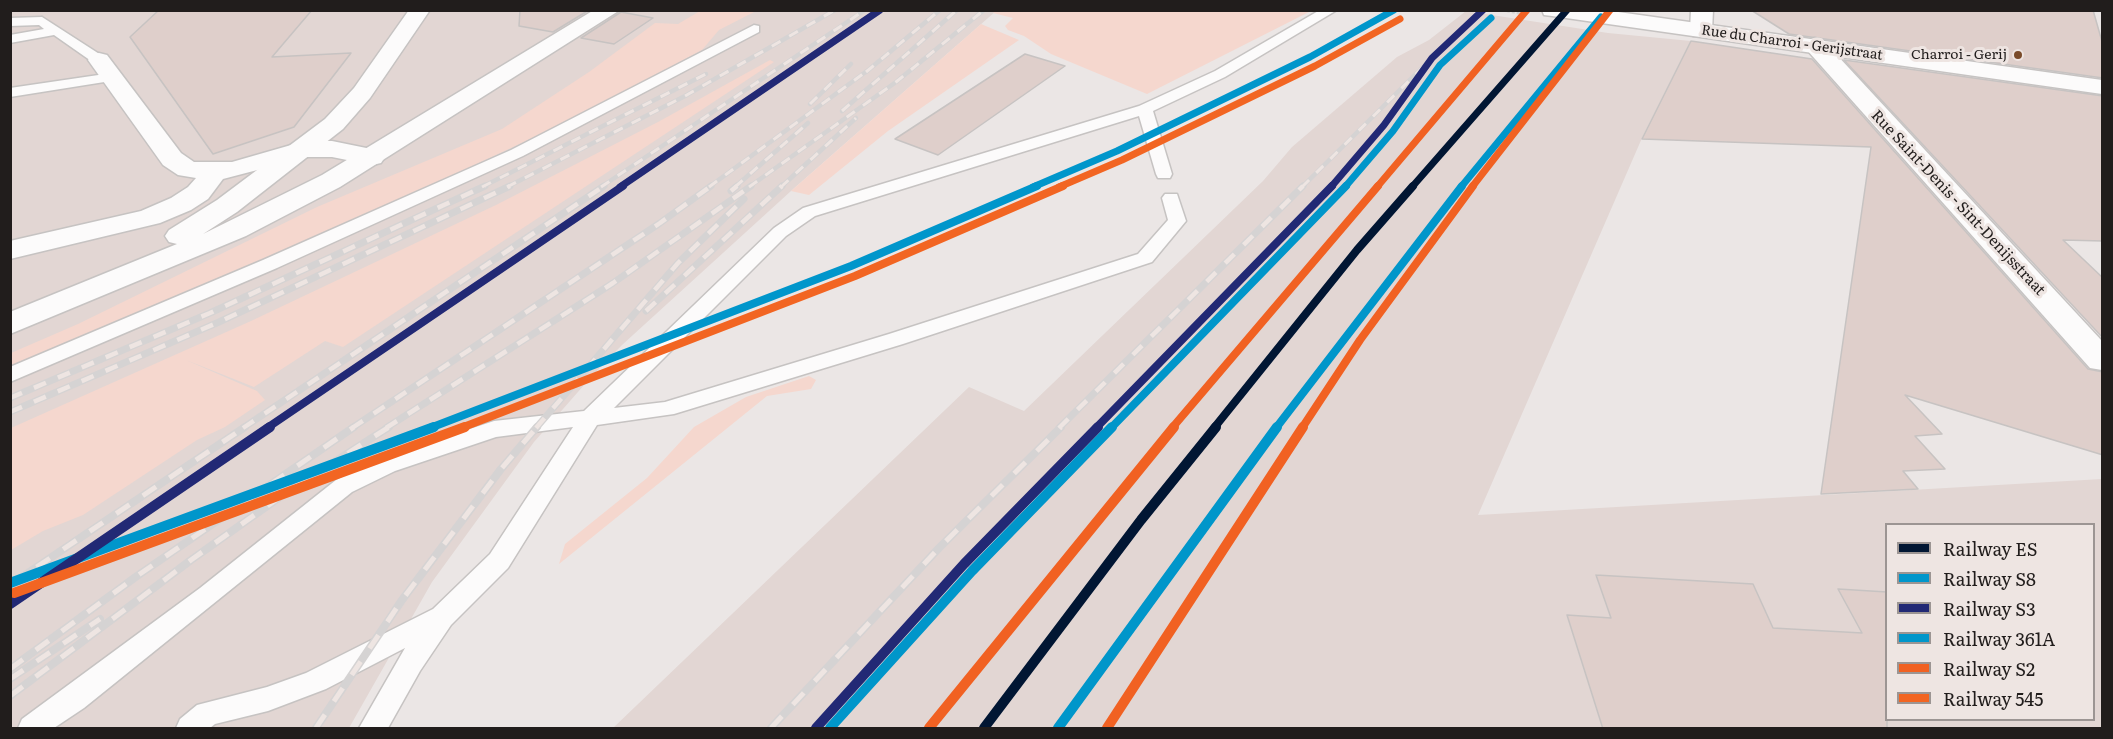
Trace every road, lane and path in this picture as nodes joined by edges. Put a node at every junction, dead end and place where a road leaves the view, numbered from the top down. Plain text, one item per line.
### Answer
1 (420, 10) edge
2 (610, 10) edge
3 (1331, 10) edge
4 (1552, 10) edge
5 (1609, 10) edge
6 (1644, 10) edge
7 (1701, 21) edge
8 (10, 22) edge
9 (754, 29) dead end
10 (56, 31) junction
11 (10, 39) edge
12 (1815, 45) junction
13 (105, 69) junction
14 (2103, 75) edge
15 (2103, 81) edge
16 (2103, 87) edge
17 (10, 93) edge
18 (1145, 109) junction
19 (305, 149) junction
20 (372, 158) junction
21 (215, 172) junction
22 (1164, 174) dead end
23 (1171, 198) dead end
24 (10, 250) edge
25 (10, 316) edge
26 (10, 324) edge
27 (2103, 360) edge
28 (10, 375) edge
29 (591, 417) junction
30 (442, 617) junction
31 (32, 729) edge
32 (190, 729) edge
33 (373, 729) edge

1 - 19 main road
2 - 20 main road
3 - 18 lane
4 - 7 main road, Rue du Charroi - Gerijstraat
5 - 7 main road, Rue du Charroi - Gerijstraat
6 - 7 main road, Rue du Charroi - Gerijstraat
7 - 12 main road, Rue du Charroi - Gerijstraat
7 - 14 main road, Rue du Charroi - Gerijstraat
7 - 15 main road, Rue du Charroi - Gerijstraat
8 - 10 lane
9 - 28 lane
10 - 11 lane
10 - 13 lane
12 - 16 main road, Rue du Charroi - Gerijstraat
12 - 27 main road, Rue Saint-Denis - Sint-Denijsstraat
13 - 17 lane
13 - 21 main road
18 - 22 lane
18 - 29 lane
19 - 20 main road
19 - 21 main road
19 - 25 main road
20 - 26 main road
21 - 24 main road
23 - 29 lane
29 - 30 lane
29 - 31 lane
30 - 32 lane
30 - 33 lane

